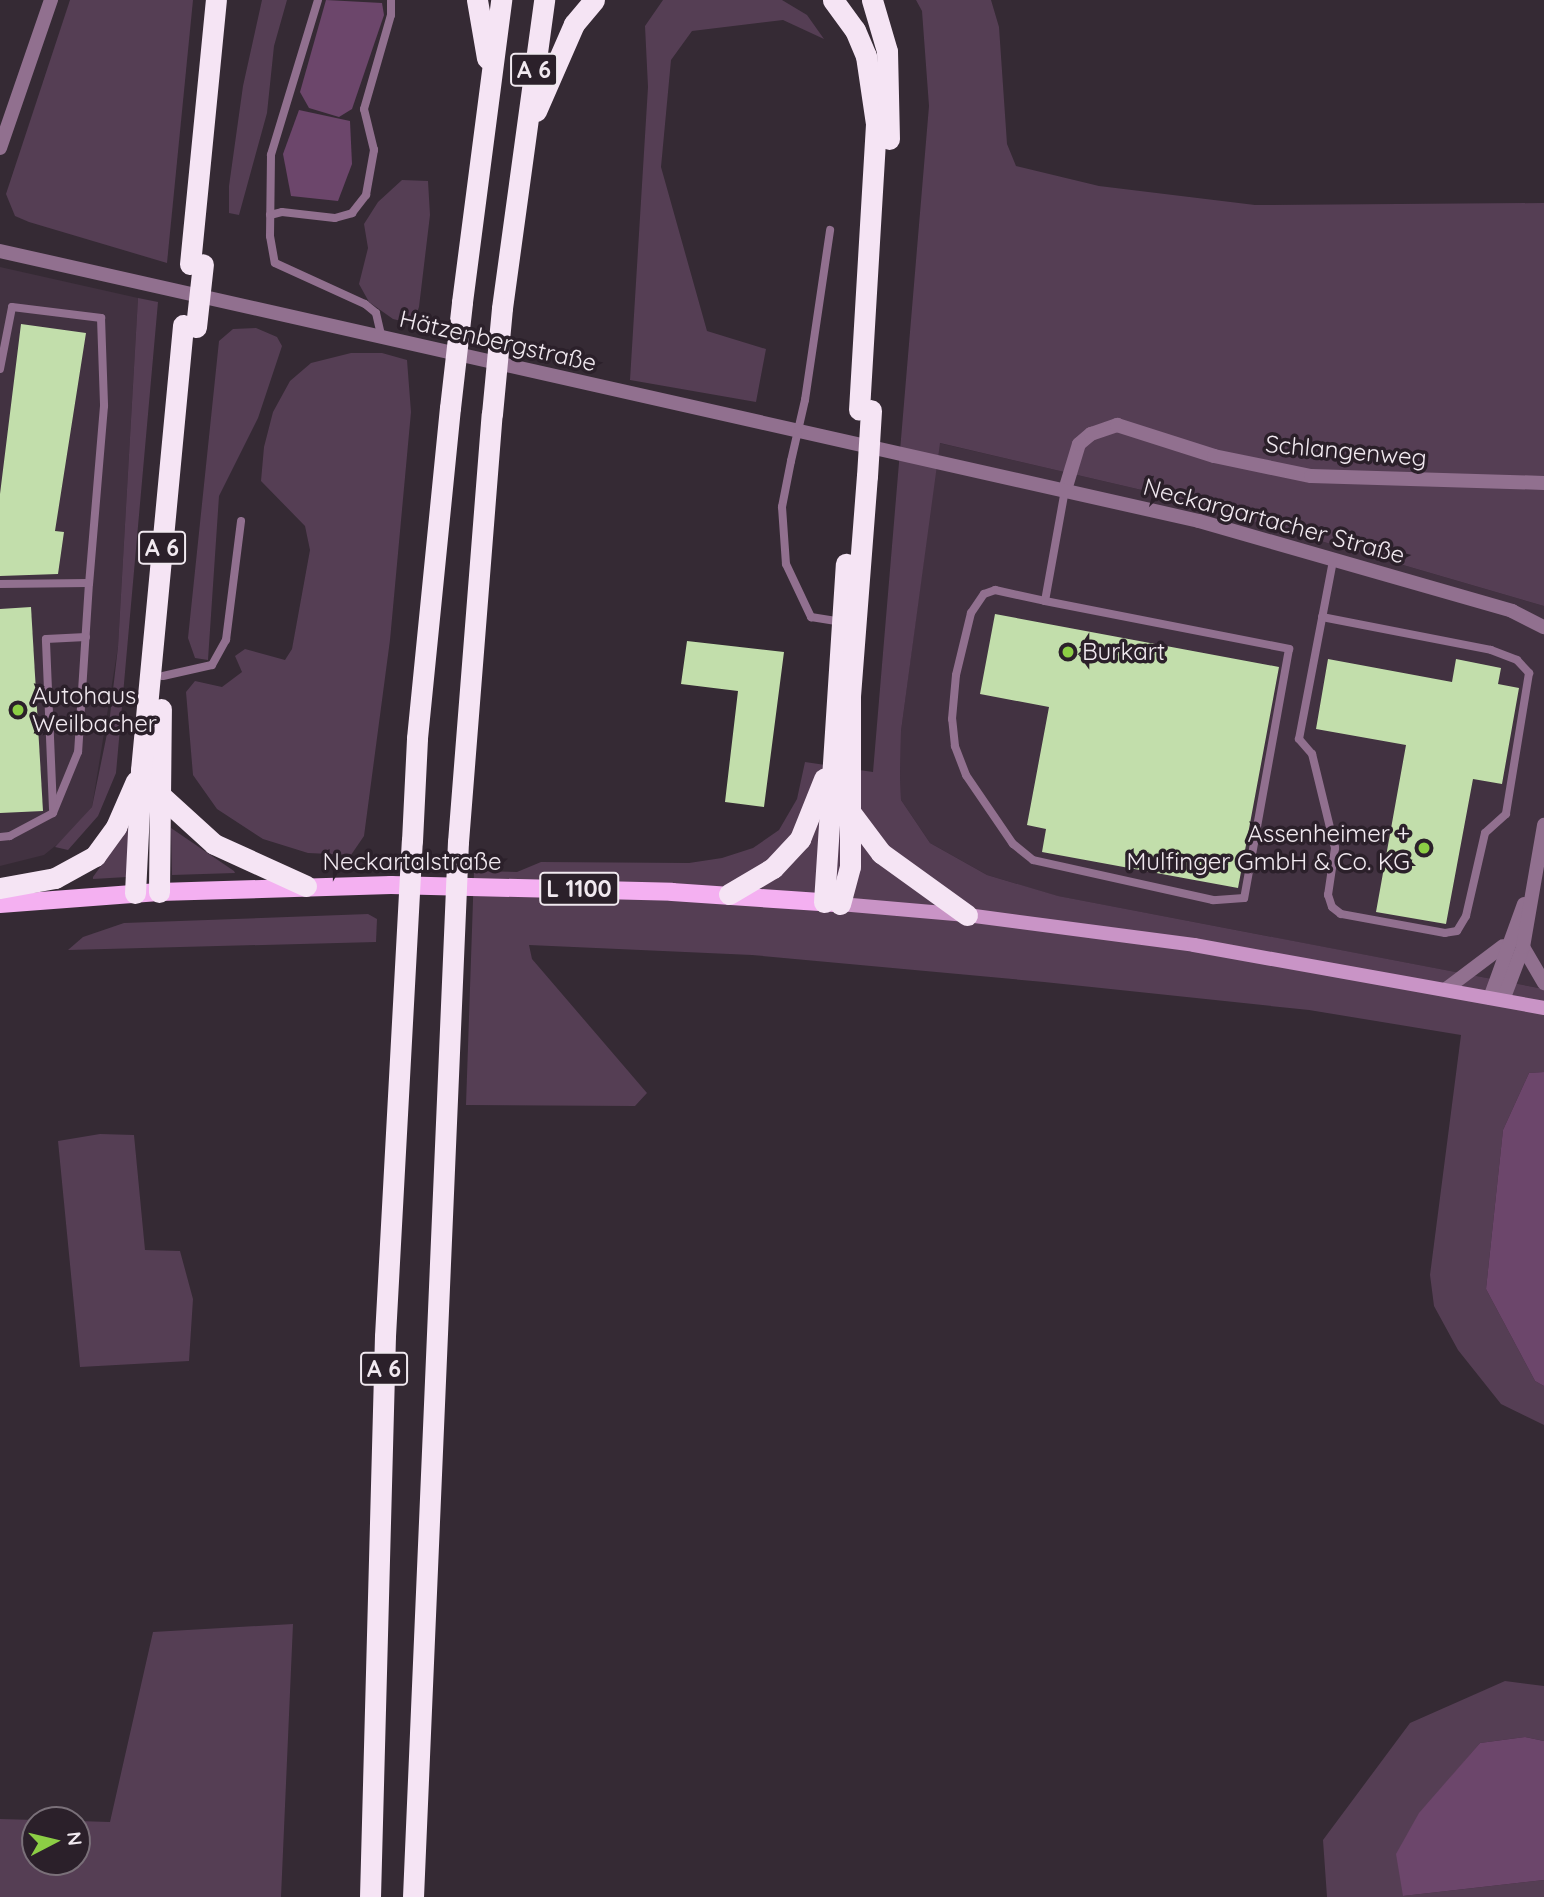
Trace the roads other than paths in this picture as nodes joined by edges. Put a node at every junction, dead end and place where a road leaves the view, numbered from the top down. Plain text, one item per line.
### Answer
1 (51, 0) edge
2 (216, 0) edge
3 (230, 0) edge
4 (318, 0) edge
5 (391, 0) edge
6 (477, 0) edge
7 (501, 0) edge
8 (544, 0) edge
9 (594, 0) edge
10 (833, 0) edge
11 (872, 0) edge
12 (490, 77) junction
13 (524, 139) junction
14 (0, 148) edge
15 (270, 215) junction
16 (830, 230) dead end
17 (0, 251) edge
18 (196, 264) junction
19 (190, 326) junction
20 (382, 338) junction
21 (0, 369) edge
22 (865, 410) junction
23 (987, 471) joint
24 (862, 475) junction
25 (1544, 484) edge
26 (1065, 489) junction
27 (241, 521) dead end
28 (1333, 560) junction
29 (89, 583) junction
30 (0, 584) edge
31 (1045, 601) junction
32 (1322, 617) junction
33 (841, 622) junction
34 (1544, 627) edge
35 (86, 637) junction
36 (163, 676) junction
37 (831, 757) junction
38 (141, 770) junction
39 (159, 794) junction
40 (53, 813) junction
41 (851, 813) junction
42 (1544, 825) edge
43 (0, 837) edge
44 (306, 886) junction
45 (1532, 886) junction
46 (0, 888) edge
47 (159, 892) junction
48 (135, 893) junction
49 (729, 894) junction
50 (832, 903) junction
51 (0, 904) edge
52 (967, 915) junction
53 (1507, 943) junction
54 (1524, 947) junction
55 (1544, 983) edge
56 (1446, 989) junction
57 (1497, 999) junction
58 (1544, 1008) edge
59 (370, 1897) edge
60 (413, 1897) edge

1 - 14 street
2 - 18 highway
3 - 18 highway
4 - 15 lane
5 - 15 lane
6 - 12 highway
7 - 12 highway, A 6
8 - 13 highway, A 6
9 - 13 highway
10 - 22 highway
11 - 22 highway
12 - 59 highway, A 6, bridge
13 - 60 highway, A 6, bridge
15 - 20 lane
16 - 33 lane, bridge
17 - 20 street, Hätzenbergstraße
18 - 19 highway, bridge
19 - 36 highway
19 - 38 highway, A 6
20 - 23 street, Hätzenbergstraße
21 - 29 lane
22 - 24 highway, bridge
23 - 26 street, Neckargartacher Straße
24 - 33 highway
24 - 41 highway
25 - 26 street, Schlangenweg
26 - 28 street, Neckargartacher Straße
26 - 31 lane
27 - 36 lane
28 - 32 lane
28 - 34 street, Neckargartacher Straße
29 - 30 lane
29 - 35 lane
31 - 31 lane
32 - 32 lane
33 - 37 highway
35 - 40 lane
35 - 40 lane
36 - 39 highway
37 - 49 highway
37 - 50 highway
38 - 46 highway, A 6
38 - 48 highway
39 - 44 highway
39 - 47 highway
40 - 43 lane
41 - 50 highway
41 - 52 highway
42 - 45 street
44 - 47 main road, Neckartalstraße / L 1100
44 - 49 main road, Neckartalstraße / L 1100
45 - 53 street
45 - 54 street
47 - 48 main road, Neckartalstraße / L 1100
48 - 51 main road, Neckartalstraße / L 1100
49 - 50 main road, Neckartalstraße / L 1100
50 - 52 main road, L 1100
52 - 56 main road, L 1100
53 - 56 street
53 - 57 street
54 - 55 street
54 - 57 street
56 - 57 main road, L 1100
57 - 58 main road, L 1100

